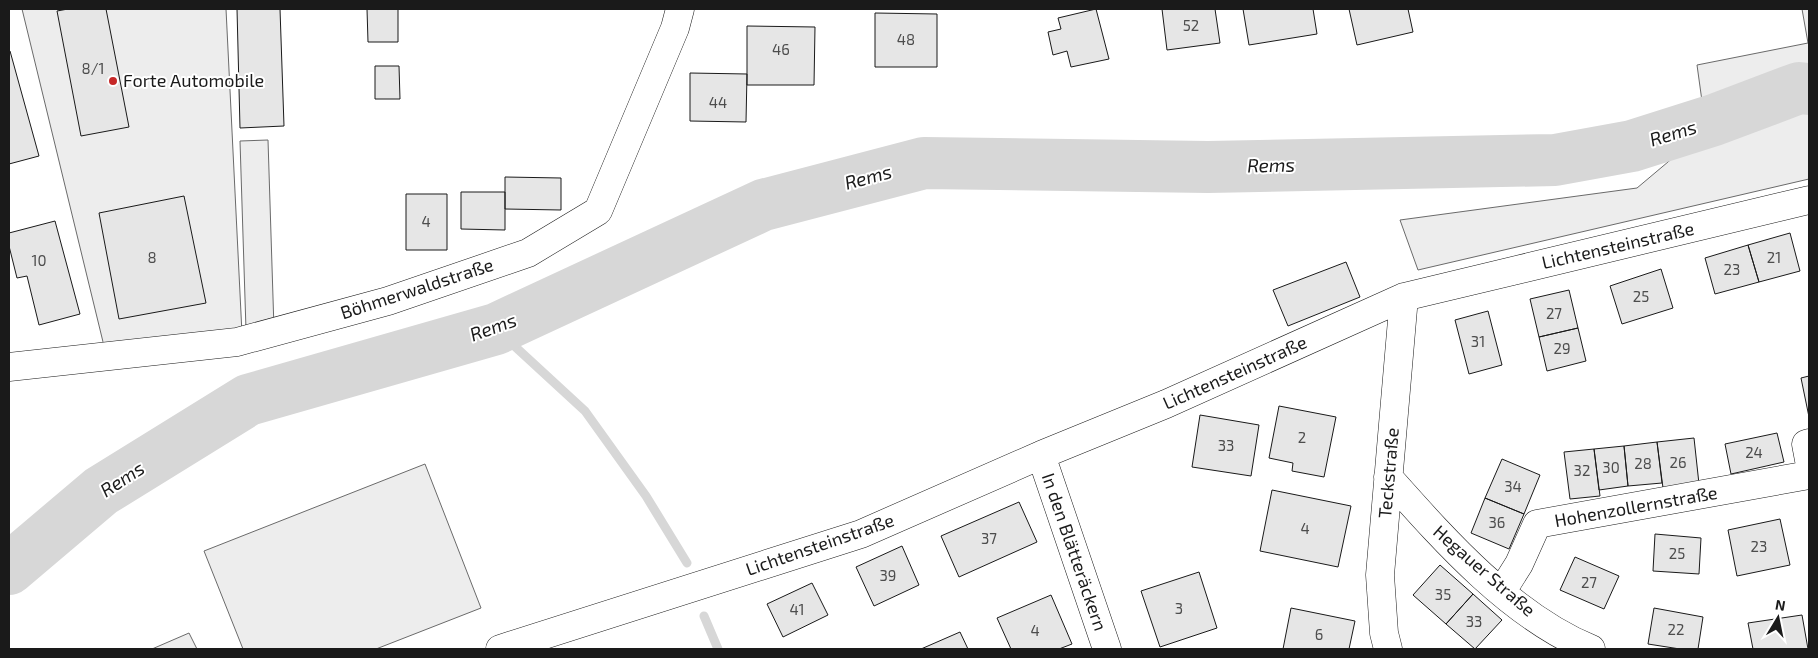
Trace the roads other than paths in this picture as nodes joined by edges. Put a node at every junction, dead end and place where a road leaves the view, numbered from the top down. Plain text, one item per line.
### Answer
1 (680, 9) edge
2 (1809, 200) edge
3 (1404, 297) junction
4 (9, 367) edge
5 (1809, 443) edge
6 (1041, 455) junction
7 (1809, 460) edge
8 (1809, 475) edge
9 (1388, 477) junction
10 (1502, 591) junction
11 (500, 649) edge
12 (1107, 649) edge
13 (1388, 649) edge
14 (1592, 649) edge

1 - 4 street, Böhmerwaldstraße
2 - 3 street, Lichtensteinstraße
3 - 6 street, Lichtensteinstraße
3 - 9 street, Teckstraße
5 - 7 street
6 - 11 street, Lichtensteinstraße
6 - 12 street, In den Blätteräckern
8 - 10 street, Hohenzollernstraße
9 - 10 street, Hegauer Straße
9 - 13 street, Teckstraße
10 - 14 street, Hegauer Straße

